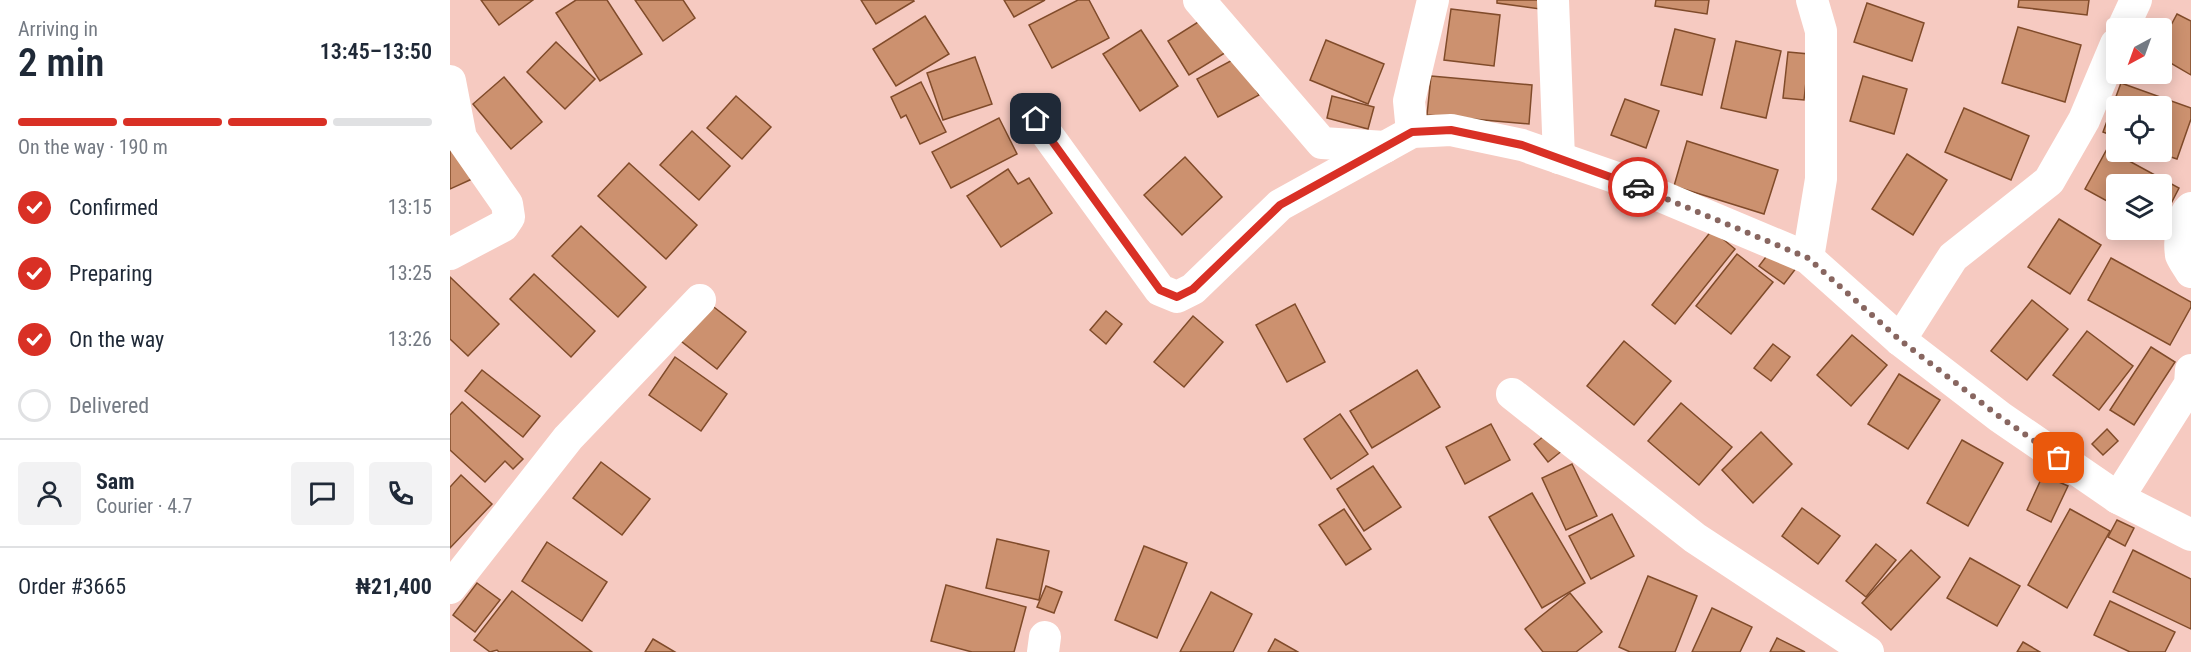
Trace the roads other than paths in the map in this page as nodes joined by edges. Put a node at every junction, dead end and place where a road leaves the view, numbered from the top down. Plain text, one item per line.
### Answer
1 (1199, 0) edge
2 (1433, 0) edge
3 (1553, 0) edge
4 (1812, 0) edge
5 (2136, 0) edge
6 (2128, 18) edge
7 (2106, 68) edge
8 (450, 81) edge
9 (1036, 119) dead end
10 (1412, 132) junction
11 (1322, 143) junction
12 (1385, 147) junction
13 (1558, 158) junction
14 (1308, 189) junction
15 (2191, 208) edge
16 (450, 254) edge
17 (1808, 258) junction
18 (2191, 272) edge
19 (700, 300) dead end
20 (1900, 340) junction
21 (2191, 370) edge
22 (1512, 394) dead end
23 (2118, 498) junction
24 (2191, 535) edge
25 (450, 588) edge
26 (1868, 652) edge

1 - 11 street
2 - 10 street
3 - 13 street
4 - 17 street
5 - 6 street
7 - 20 street
8 - 16 street
9 - 14 street
10 - 12 street
10 - 13 street
11 - 12 street
11 - 14 street
12 - 14 street
13 - 17 street
15 - 18 street
17 - 20 street
19 - 25 street
20 - 23 street
21 - 23 street
22 - 26 street
23 - 24 street

